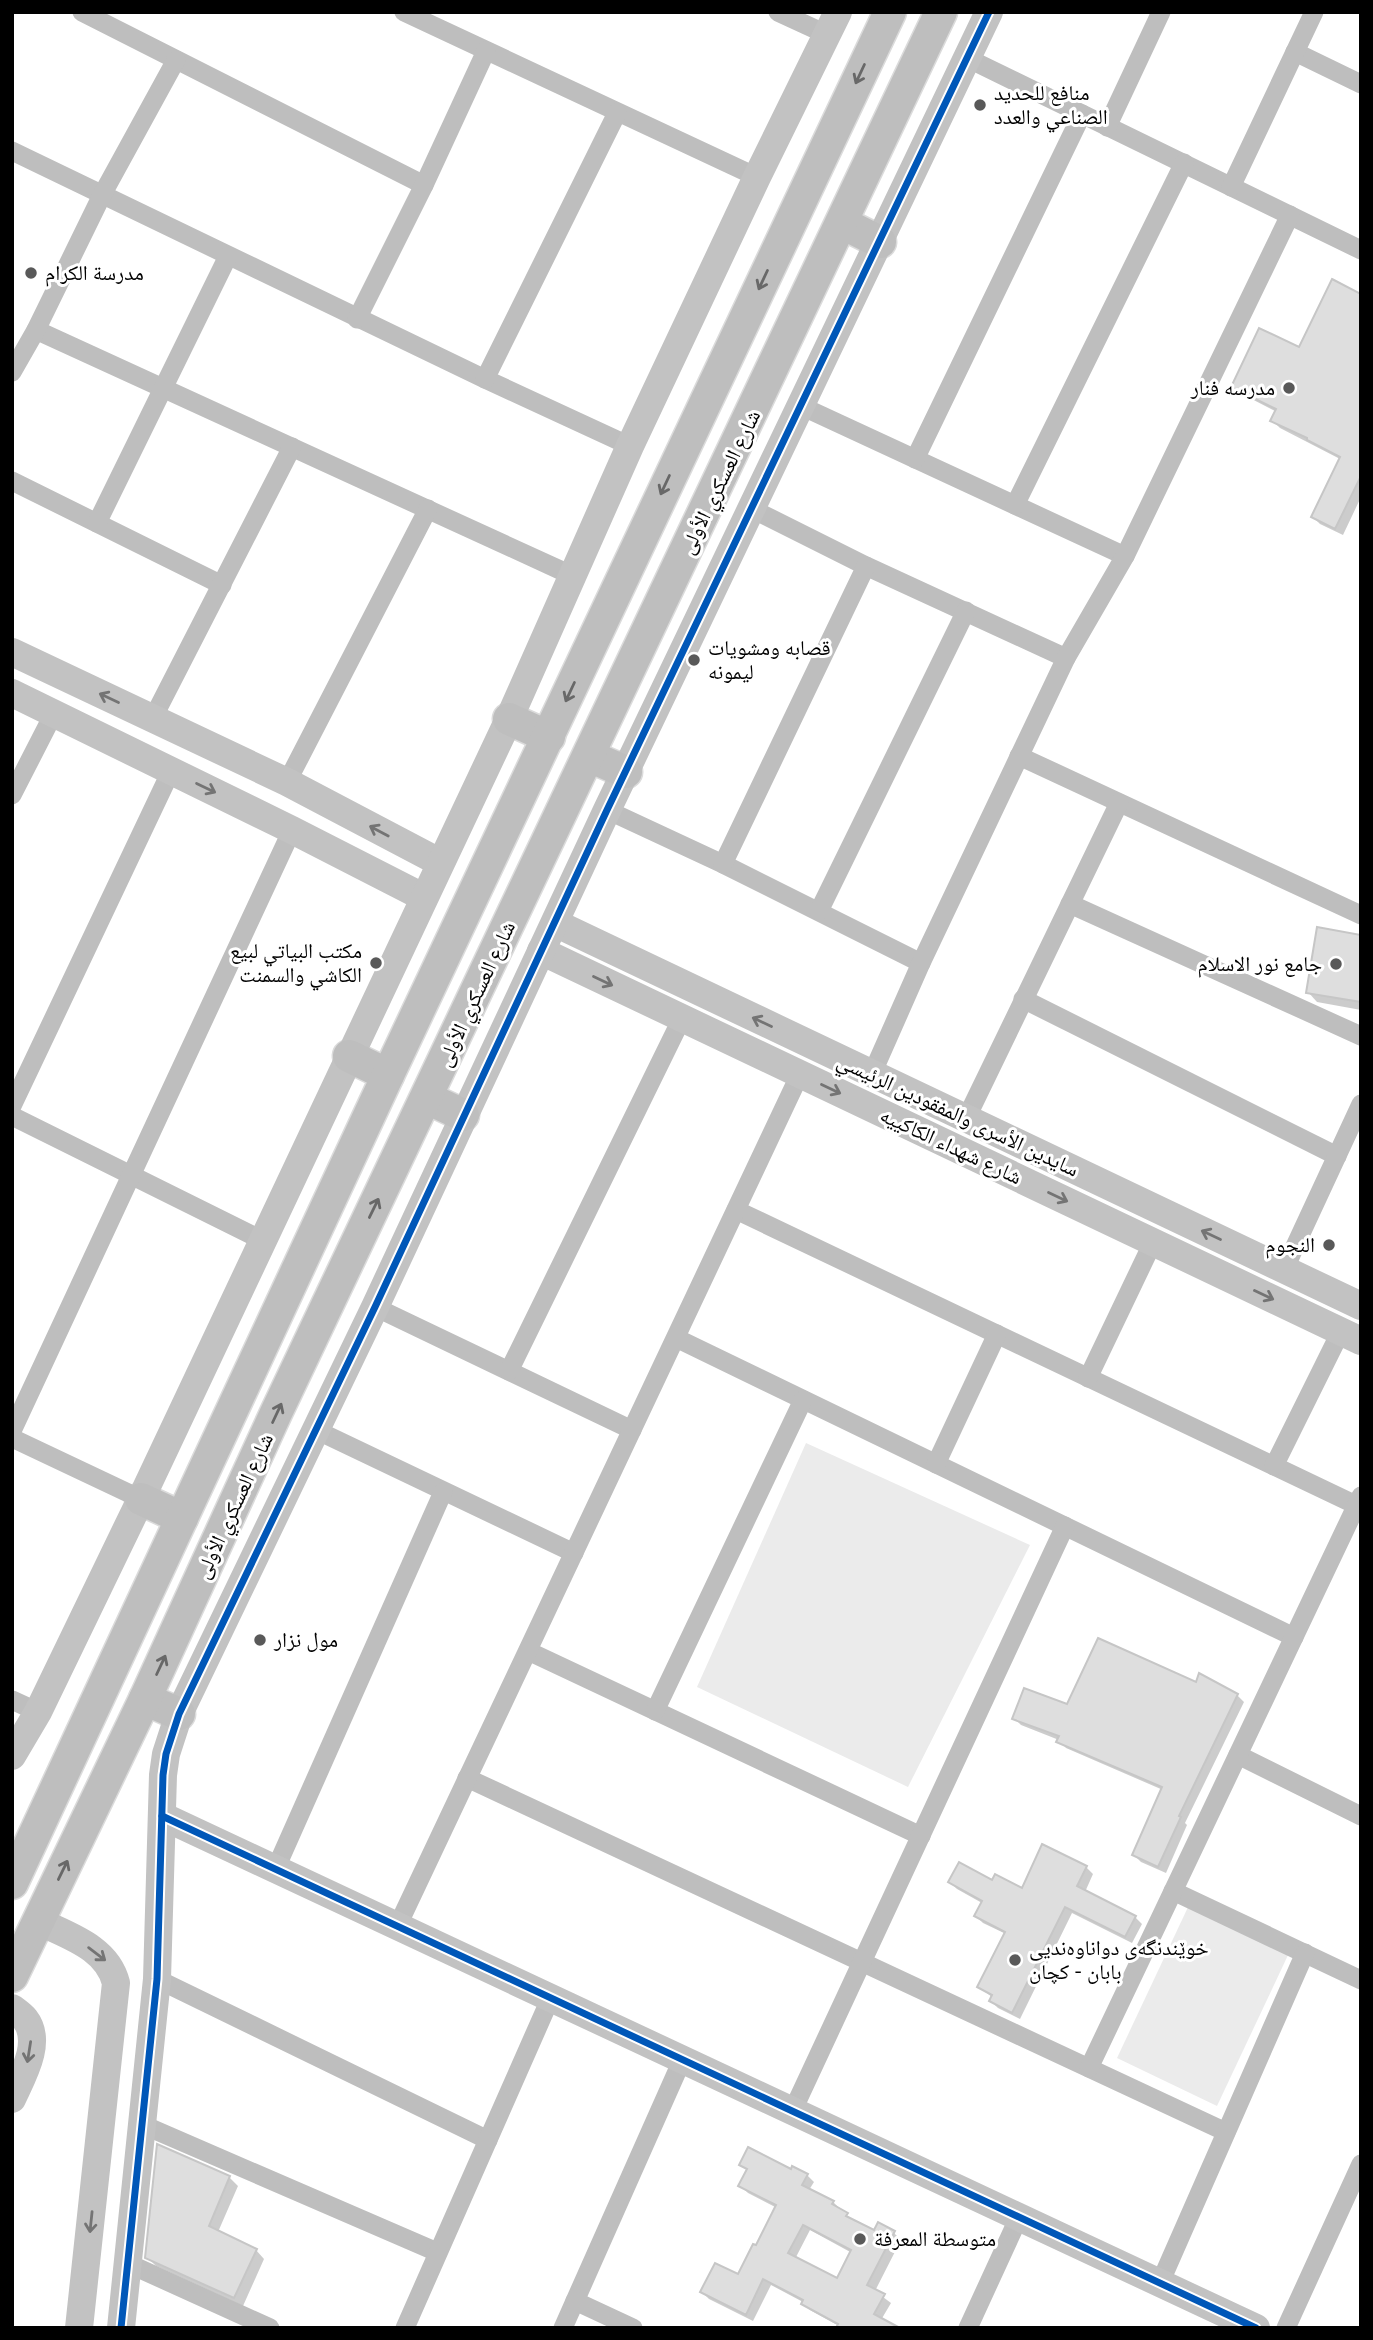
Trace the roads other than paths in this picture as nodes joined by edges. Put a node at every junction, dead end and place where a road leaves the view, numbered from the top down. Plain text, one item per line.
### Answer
1 (82, 12) edge
2 (404, 12) edge
3 (778, 12) edge
4 (890, 12) edge
5 (941, 12) edge
6 (989, 12) edge
7 (1161, 12) edge
8 (1314, 12) edge
9 (833, 23) edge
10 (486, 51) junction
11 (1295, 52) junction
12 (967, 58) junction
13 (176, 60) junction
14 (1361, 84) edge
15 (617, 113) junction
16 (1082, 114) junction
17 (1107, 127) junction
18 (12, 151) edge
19 (1184, 163) junction
20 (757, 177) junction
21 (424, 185) junction
22 (1231, 187) junction
23 (102, 195) junction
24 (1290, 215) junction
25 (842, 223) junction
26 (880, 242) junction
27 (1361, 250) edge
28 (228, 256) junction
29 (358, 318) junction
30 (36, 330) junction
31 (12, 372) edge
32 (485, 379) junction
33 (163, 388) junction
34 (801, 406) junction
35 (631, 446) junction
36 (292, 447) junction
37 (915, 459) junction
38 (12, 481) edge
39 (1015, 506) junction
40 (428, 509) junction
41 (752, 509) junction
42 (97, 523) junction
43 (1125, 556) junction
44 (866, 566) junction
45 (571, 575) junction
46 (222, 585) junction
47 (966, 611) junction
48 (12, 652) edge
49 (1066, 658) junction
50 (12, 693) edge
51 (54, 713) junction
52 (153, 718) junction
53 (509, 719) junction
54 (549, 737) junction
55 (589, 755) junction
56 (1019, 757) junction
57 (171, 771) junction
58 (625, 772) junction
59 (287, 782) junction
60 (12, 795) edge
61 (1119, 803) junction
62 (607, 810) junction
63 (342, 811) junction
64 (292, 830) junction
65 (323, 845) junction
66 (439, 862) junction
67 (723, 864) junction
68 (480, 883) junction
69 (423, 897) junction
70 (519, 901) junction
71 (1070, 904) junction
72 (819, 911) junction
73 (1361, 915) edge
74 (462, 920) junction
75 (555, 923) junction
76 (501, 940) junction
77 (541, 951) junction
78 (921, 963) junction
79 (1023, 999) junction
80 (682, 1018) junction
81 (1361, 1036) edge
82 (349, 1056) junction
83 (800, 1074) junction
84 (872, 1074) junction
85 (388, 1075) junction
86 (427, 1097) junction
87 (1361, 1104) edge
88 (12, 1105) edge
89 (463, 1115) junction
90 (12, 1116) edge
91 (966, 1119) junction
92 (1337, 1156) junction
93 (132, 1176) junction
94 (736, 1210) junction
95 (262, 1240) junction
96 (1153, 1242) junction
97 (1284, 1270) junction
98 (1361, 1306) edge
99 (375, 1307) junction
100 (997, 1334) junction
101 (1351, 1336) edge
102 (676, 1338) junction
103 (509, 1371) junction
104 (1087, 1378) junction
105 (803, 1400) junction
106 (316, 1430) junction
107 (632, 1430) junction
108 (12, 1431) edge
109 (12, 1438) edge
110 (936, 1464) junction
111 (1274, 1466) junction
112 (443, 1492) junction
113 (141, 1499) junction
114 (1359, 1501) edge
115 (181, 1518) junction
116 (1065, 1526) junction
117 (574, 1553) junction
118 (1294, 1637) junction
119 (528, 1651) junction
120 (145, 1699) junction
121 (12, 1700) edge
122 (655, 1710) junction
123 (38, 1712) junction
124 (179, 1714) junction
125 (1238, 1755) junction
126 (12, 1756) edge
127 (467, 1778) junction
128 (162, 1816) junction
129 (1361, 1816) edge
130 (921, 1836) junction
131 (276, 1868) junction
132 (12, 1883) edge
133 (1173, 1891) junction
134 (38, 1921) junction
135 (398, 1925) junction
136 (1305, 1953) junction
137 (862, 1962) junction
138 (12, 1976) edge
139 (156, 1979) junction
140 (1361, 1980) edge
141 (551, 1997) junction
142 (12, 2008) edge
143 (683, 2058) junction
144 (1089, 2068) junction
145 (12, 2099) edge
146 (793, 2110) junction
147 (141, 2123) junction
148 (1226, 2132) junction
149 (488, 2140) junction
150 (1361, 2164) edge
151 (97, 2169) junction
152 (136, 2172) junction
153 (1020, 2217) junction
154 (437, 2252) junction
155 (127, 2263) junction
156 (1160, 2283) junction
157 (575, 2301) junction
158 (79, 2328) edge
159 (121, 2328) edge
160 (270, 2328) edge
161 (405, 2328) edge
162 (562, 2328) edge
163 (633, 2328) edge
164 (968, 2328) edge
165 (1256, 2328) edge
166 (1286, 2328) edge

1 - 13 street
2 - 10 street
3 - 9 street
4 -> 54 main road, شارع العسكري الأولى
5 - 25 main road, شارع العسكري الأولى
6 - 12 street
7 - 17 street
8 - 11 street
9 - 20 street
10 - 15 street
10 - 21 street
11 - 14 street
11 - 22 street
12 - 16 street
12 - 26 street
13 - 21 street
13 - 23 street
15 - 20 street
15 - 32 street
16 - 17 street
16 - 37 street
17 - 19 street
18 - 23 street
19 - 22 street
19 - 39 street
20 - 35 street
21 - 29 street
22 - 24 street
23 - 28 street
23 - 30 street
24 - 27 street
24 - 43 street
25 - 26 main road
25 - 55 main road, شارع العسكري الأولى
26 - 34 street
28 - 29 street
28 - 33 street
29 - 32 street
30 - 31 street
30 - 33 street
32 - 35 street
33 - 36 street
33 - 42 street
34 - 37 street
34 - 41 street
35 - 45 street
36 - 40 street
36 - 46 street
37 - 39 street
38 - 42 street
39 - 43 street
40 - 45 street
40 - 59 street
41 - 44 street
41 - 58 street
42 - 46 street
43 - 49 street
44 - 47 street
44 - 67 street
45 - 53 street
46 - 52 street
47 - 49 street
47 - 72 street
52 -> 48 street
49 - 56 street
50 - 51 street
51 - 57 street
51 - 60 street
52 - 59 street
53 - 54 main road
53 - 66 street
54 - 68 main road, شارع العسكري الأولى
55 - 58 main road
55 - 70 main road, شارع العسكري الأولى
56 - 61 street
56 - 78 street
57 -> 64 street
57 - 88 street
58 - 62 street
59 - 63 street
61 - 71 street
61 - 73 street
62 - 67 street
62 - 75 street
63 - 65 street
66 -> 63 street
64 - 65 street
64 - 93 street
65 - 69 street
66 - 69 street
67 - 72 street
68 - 70 main road
68 - 74 main road, شارع العسكري الأولى
69 - 82 street
70 - 76 main road, شارع العسكري الأولى
71 - 79 street
71 - 81 street
72 - 78 street
74 - 76 main road
74 - 85 main road, شارع العسكري الأولى
75 - 77 street
84 -> 75 street, سايدين الأسرى والمفقودين الرئيسي
76 - 86 main road, شارع العسكري الأولى
77 -> 80 street, شارع شهداء الكاكييه
77 - 89 street
78 - 84 street
79 - 91 street
79 - 92 street
80 - 83 street, شارع شهداء الكاكييه
80 - 103 street
82 - 85 main road
82 - 95 street
83 - 94 street
83 -> 96 street, شارع شهداء الكاكييه
84 - 91 street, سايدين الأسرى والمفقودين الرئيسي
85 - 115 main road, شارع العسكري الأولى
86 - 89 main road
120 -> 86 main road, شارع العسكري الأولى
87 - 92 street
89 - 99 street
90 - 93 street
97 -> 91 street, سايدين الأسرى والمفقودين الرئيسي
92 - 97 street
93 - 95 street
93 - 108 street
94 - 100 street
94 - 102 street
95 - 113 street
96 -> 101 street, شارع شهداء الكاكييه
96 - 104 street
97 - 98 street, سايدين الأسرى والمفقودين الرئيسي
99 - 103 street
99 - 106 street
100 - 104 street
100 - 110 street
101 - 111 street
102 - 105 street
102 - 107 street
103 - 107 street
104 - 111 street
105 - 110 street
105 - 122 street
106 - 112 street
106 - 124 street
107 - 117 street
109 - 113 street
110 - 116 street
111 - 114 street
112 - 117 street
112 - 131 street
113 - 115 main road
113 - 123 street
114 - 118 street
115 - 132 main road, شارع العسكري الأولى
116 - 118 street
116 - 130 street
117 - 119 street
118 - 125 street
119 - 122 street
119 - 127 street
120 - 124 main road
134 -> 120 main road, شارع العسكري الأولى
121 - 123 street
122 - 130 street
123 - 126 street
124 - 128 street
125 - 129 street
125 - 133 street
127 - 135 street
127 - 137 street
128 - 131 street
128 - 139 street
130 - 137 street
131 - 135 street
133 - 136 street
133 - 144 street
134 - 138 main road, شارع العسكري الأولى
134 -> 151 street
135 - 141 street
136 - 140 street
136 - 148 street
137 - 144 street
137 - 146 street
139 - 147 street
139 - 149 street
141 - 143 street
141 - 149 street
142 -> 145 street
143 - 146 street
143 - 157 street
144 - 148 street
146 - 153 street
147 - 152 street
147 - 154 street
148 - 156 street
149 - 154 street
150 - 166 street
151 - 152 street
151 -> 158 street
152 - 155 street
153 - 156 street
153 - 164 street
154 - 161 street
155 - 159 street
155 - 160 street
156 - 165 street
157 - 162 street
157 - 163 street

